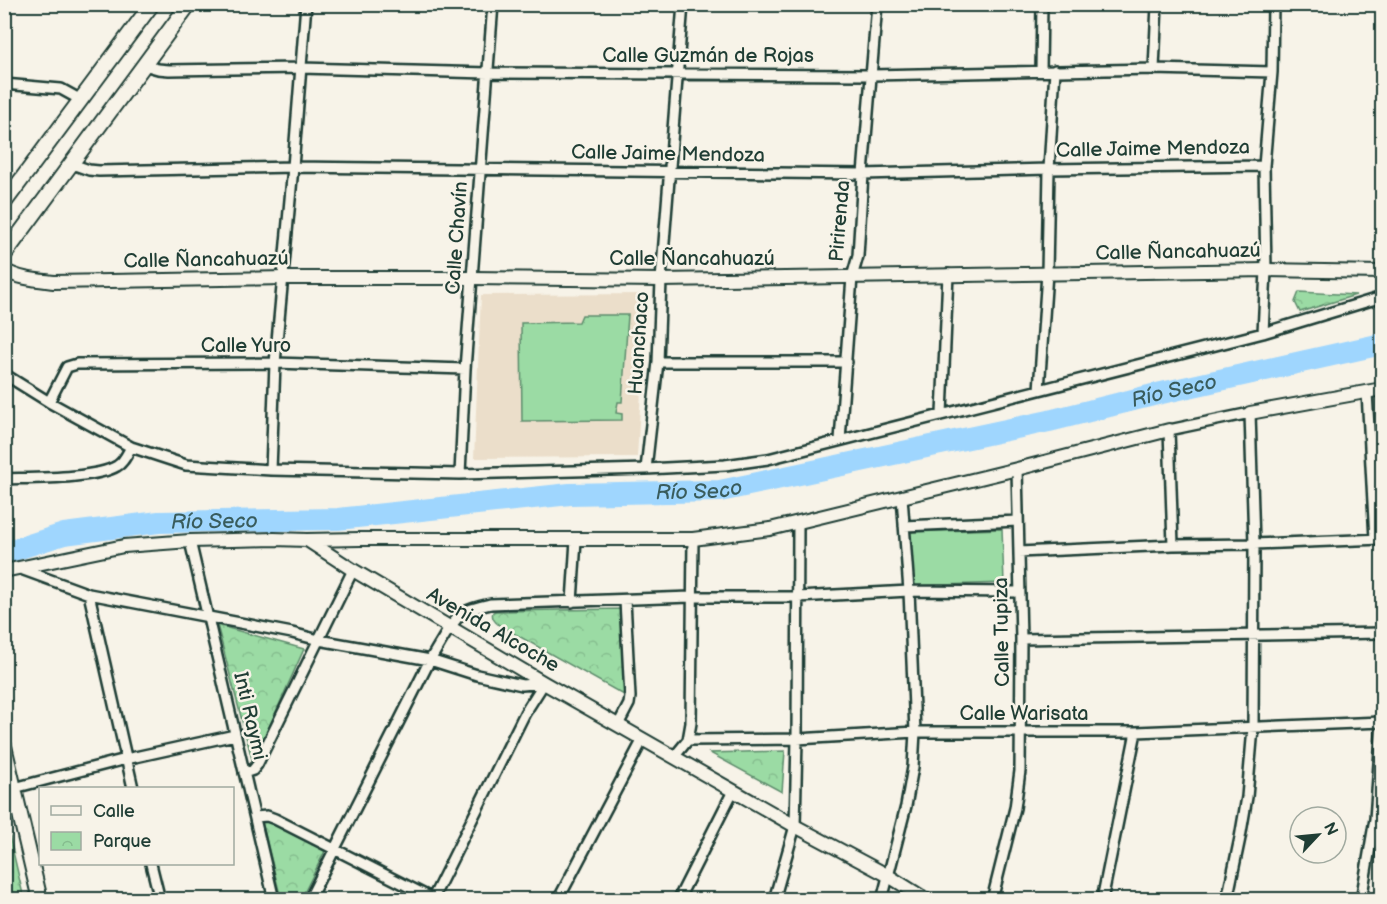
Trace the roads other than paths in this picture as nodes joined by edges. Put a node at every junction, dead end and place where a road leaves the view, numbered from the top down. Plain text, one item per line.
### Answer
1 (152, 4) edge
2 (189, 4) edge
3 (306, 4) edge
4 (493, 4) edge
5 (683, 4) edge
6 (877, 4) edge
7 (1042, 4) edge
8 (1157, 4) edge
9 (1273, 4) edge
10 (144, 65) junction
11 (301, 68) junction
12 (1154, 69) junction
13 (1041, 70) junction
14 (1055, 70) junction
15 (1272, 72) junction
16 (488, 73) junction
17 (678, 73) junction
18 (872, 75) junction
19 (4, 84) edge
20 (81, 99) junction
21 (72, 164) junction
22 (1264, 166) junction
23 (294, 167) junction
24 (1049, 169) junction
25 (480, 170) junction
26 (669, 172) junction
27 (863, 174) junction
28 (4, 203) edge
29 (4, 255) edge
30 (4, 270) edge
31 (1266, 270) junction
32 (1383, 272) edge
33 (1047, 273) junction
34 (948, 274) junction
35 (284, 278) junction
36 (472, 278) junction
37 (852, 278) junction
38 (661, 280) junction
39 (1383, 297) edge
40 (1263, 333) junction
41 (658, 362) junction
42 (846, 362) junction
43 (275, 363) junction
44 (465, 369) junction
45 (4, 374) edge
46 (1383, 389) edge
47 (1039, 390) junction
48 (1367, 392) junction
49 (49, 402) junction
50 (1250, 413) junction
51 (942, 414) junction
52 (1169, 430) junction
53 (840, 440) junction
54 (130, 447) junction
55 (646, 469) junction
56 (1017, 469) junction
57 (271, 470) junction
58 (460, 474) junction
59 (4, 479) edge
60 (902, 497) junction
61 (1018, 521) junction
62 (798, 522) junction
63 (904, 526) junction
64 (693, 539) junction
65 (1379, 539) edge
66 (307, 540) junction
67 (576, 540) junction
68 (190, 541) junction
69 (1173, 544) junction
70 (1254, 544) junction
71 (1019, 552) junction
72 (10, 569) edge
73 (353, 570) junction
74 (909, 591) junction
75 (1019, 592) junction
76 (89, 594) junction
77 (692, 597) junction
78 (798, 597) junction
79 (625, 600) junction
80 (572, 602) junction
81 (208, 617) junction
82 (451, 627) junction
83 (1383, 633) edge
84 (1253, 635) junction
85 (1021, 639) junction
86 (319, 640) junction
87 (430, 660) junction
88 (544, 683) junction
89 (1382, 722) edge
90 (618, 725) junction
91 (1253, 728) junction
92 (915, 732) junction
93 (1021, 732) junction
94 (1136, 732) junction
95 (236, 735) junction
96 (643, 739) junction
97 (797, 739) junction
98 (688, 740) junction
99 (4, 746) edge
100 (674, 757) junction
101 (126, 759) junction
102 (244, 773) junction
103 (133, 787) edge
104 (14, 788) junction
105 (733, 791) junction
106 (255, 817) junction
107 (795, 826) junction
108 (335, 848) junction
109 (151, 865) edge
110 (887, 875) junction
111 (434, 899) edge
112 (40, 900) edge
113 (160, 900) edge
114 (274, 900) edge
115 (309, 900) edge
116 (558, 900) edge
117 (678, 900) edge
118 (774, 900) edge
119 (882, 900) edge
120 (927, 900) edge
121 (992, 900) edge
122 (1102, 900) edge
123 (1227, 900) edge
124 (1361, 900) edge

1 - 20 main road
2 - 10 main road
3 - 11 street
4 - 16 street, Calle Chavín
5 - 17 street, Huanchaco
6 - 18 street, Pirirenda
7 - 13 street
8 - 12 street
9 - 15 street
10 - 11 street, Calle Guzmán de Rojas
10 - 21 main road
11 - 16 street, Calle Guzmán de Rojas
11 - 23 street
12 - 14 street, Calle Guzmán de Rojas
12 - 15 street, Calle Guzmán de Rojas
13 - 14 street, Calle Guzmán de Rojas
13 - 18 street, Calle Guzmán de Rojas
14 - 24 street
15 - 22 street
16 - 17 street, Calle Guzmán de Rojas
16 - 25 street, Calle Chavín
17 - 18 street, Calle Guzmán de Rojas
17 - 26 street, Huanchaco
18 - 27 street, Pirirenda
19 - 20 street
20 - 28 main road
21 - 23 street, Calle Jaime Mendoza
21 - 29 main road
22 - 24 street, Calle Jaime Mendoza
22 - 31 street
23 - 25 street, Calle Jaime Mendoza
23 - 35 street
24 - 27 street, Calle Jaime Mendoza
24 - 33 street
25 - 26 street, Calle Jaime Mendoza
25 - 36 street, Calle Chavín
26 - 27 street, Calle Jaime Mendoza
26 - 38 street, Huanchaco
27 - 37 street, Pirirenda
30 - 35 street, Calle Ñancahuazú
31 - 32 street, Calle Ñancahuazú
31 - 33 street, Calle Ñancahuazú
31 - 40 street
33 - 34 street, Calle Ñancahuazú
33 - 47 street
34 - 37 street, Calle Ñancahuazú
34 - 51 street
35 - 36 street, Calle Ñancahuazú
35 - 43 street
36 - 38 street, Calle Ñancahuazú
36 - 44 street, Calle Chavín
37 - 38 street, Calle Ñancahuazú
37 - 42 street, Pirirenda
38 - 41 street, Huanchaco
39 - 40 street
40 - 47 street
41 - 42 street
41 - 55 street, Huanchaco
42 - 53 street, Pirirenda
43 - 44 street, Calle Yuro
43 - 49 street, Calle Yuro
43 - 57 street
44 - 58 street, Calle Chavín
45 - 49 street
46 - 48 street
47 - 51 street
48 - 50 street
48 - 65 street
49 - 54 street
50 - 52 street
50 - 70 street
51 - 53 street
52 - 56 street
52 - 69 street
53 - 55 street
54 - 57 street
54 - 59 street
55 - 58 street
56 - 60 street
56 - 61 street, Calle Tupiza
57 - 58 street
60 - 62 street
60 - 63 street
61 - 63 street
61 - 71 street, Calle Tupiza
62 - 64 street
62 - 78 street
63 - 74 street
64 - 67 street
64 - 77 street
65 - 70 street
66 - 67 street
66 - 68 street
66 - 73 street, Avenida Alcoche
67 - 80 street
68 - 72 street
68 - 81 street, Inti Raymi
69 - 70 street
69 - 71 street
70 - 84 street
71 - 75 street, Calle Tupiza
72 - 76 street
73 - 82 street, Avenida Alcoche
73 - 86 street
74 - 75 street
74 - 78 street
74 - 92 street
75 - 85 street, Calle Tupiza
76 - 81 street
76 - 101 street
77 - 78 street
77 - 79 street
77 - 98 street
78 - 97 street
79 - 80 street
79 - 90 street
80 - 82 street
81 - 86 street
81 - 95 street, Inti Raymi
82 - 87 street
82 - 88 street, Avenida Alcoche
83 - 84 street
84 - 85 street
84 - 91 street
85 - 93 street, Calle Tupiza
86 - 87 street
86 - 102 street
87 - 88 street
87 - 108 street
88 - 90 street, Avenida Alcoche
88 - 111 street
89 - 91 street, Calle Warisata
89 - 124 street
90 - 96 street, Avenida Alcoche
91 - 94 street, Calle Warisata
91 - 123 street
92 - 93 street, Calle Warisata
92 - 97 street, Calle Warisata
92 - 110 street
93 - 94 street, Calle Warisata
93 - 121 street, Calle Tupiza
94 - 122 street
95 - 101 street
95 - 102 street, Inti Raymi
96 - 100 street, Avenida Alcoche
96 - 116 street
97 - 98 street, Calle Warisata
97 - 107 street
98 - 100 street
99 - 104 main road
100 - 105 street, Avenida Alcoche
101 - 103 street
101 - 104 street
102 - 106 street, Inti Raymi
104 - 112 main road
105 - 107 street, Avenida Alcoche
105 - 117 street
106 - 108 street
106 - 114 street, Inti Raymi
107 - 110 street, Avenida Alcoche
107 - 118 street
108 - 111 street
108 - 115 street
109 - 113 street
110 - 119 street
110 - 120 street, Avenida Alcoche

